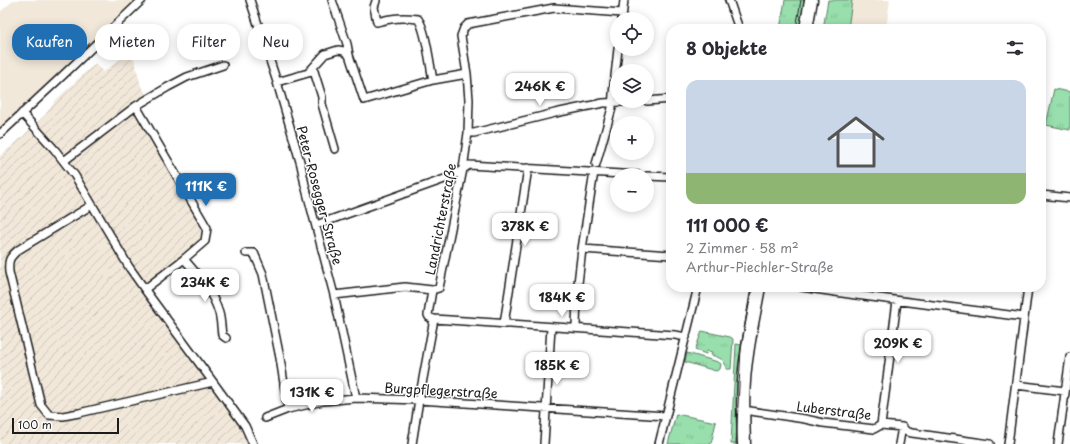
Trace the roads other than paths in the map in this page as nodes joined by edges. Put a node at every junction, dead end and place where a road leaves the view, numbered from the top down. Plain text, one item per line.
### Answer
1 (142, 0) edge
2 (332, 0) edge
3 (624, 0) edge
4 (729, 0) edge
5 (811, 0) edge
6 (252, 1) edge
7 (376, 1) edge
8 (622, 12) edge
9 (610, 15) edge
10 (737, 24) edge
11 (807, 24) edge
12 (349, 55) junction
13 (223, 65) dead end
14 (313, 68) junction
15 (467, 74) junction
16 (433, 80) junction
17 (277, 82) junction
18 (666, 100) edge
19 (654, 101) edge
20 (610, 102) edge
21 (136, 106) junction
22 (612, 108) edge
23 (22, 113) junction
24 (468, 133) junction
25 (0, 134) edge
26 (336, 149) dead end
27 (64, 161) junction
28 (596, 164) dead end
29 (463, 168) junction
30 (528, 168) junction
31 (594, 172) junction
32 (610, 173) edge
33 (654, 176) edge
34 (666, 177) edge
35 (1046, 196) edge
36 (1070, 198) edge
37 (92, 205) junction
38 (316, 225) junction
39 (582, 249) junction
40 (246, 254) dead end
41 (666, 255) edge
42 (184, 259) junction
43 (145, 289) junction
44 (432, 290) junction
45 (697, 292) edge
46 (758, 292) edge
47 (839, 292) edge
48 (1027, 292) edge
49 (334, 295) junction
50 (897, 301) junction
51 (1024, 317) junction
52 (434, 319) junction
53 (504, 324) junction
54 (551, 327) junction
55 (576, 328) junction
56 (226, 338) dead end
57 (686, 338) junction
58 (1070, 357) edge
59 (213, 382) junction
60 (1016, 385) junction
61 (1065, 391) junction
62 (356, 398) junction
63 (419, 400) junction
64 (546, 408) junction
65 (288, 409) junction
66 (743, 411) junction
67 (666, 416) junction
68 (265, 418) dead end
69 (881, 425) junction
70 (902, 427) junction
71 (253, 444) edge
72 (412, 444) edge
73 (544, 444) edge
74 (659, 444) edge
75 (744, 444) edge
76 (899, 444) edge
77 (990, 444) edge
78 (1008, 444) edge
79 (1058, 444) edge

1 - 23 street
2 - 12 street
3 - 8 street
4 - 10 street
5 - 11 main road
6 - 17 street, Peter-Rosegger-Straße
7 - 16 street
9 - 15 street, Landrichterstraße
12 - 14 street
12 - 16 street
13 - 21 street
14 - 17 street
14 - 26 street
15 - 16 street
15 - 24 street, Landrichterstraße
17 - 38 street, Peter-Rosegger-Straße
18 - 19 street
20 - 24 street
21 - 27 street
21 - 42 street
22 - 28 street
23 - 25 street
23 - 27 street
24 - 29 street, Landrichterstraße
27 - 37 street
29 - 30 street
29 - 38 street
29 - 44 street, Landrichterstraße
30 - 31 street
30 - 53 street
31 - 32 street
31 - 39 street
33 - 34 street
35 - 36 street
37 - 43 street
37 - 59 street
38 - 49 street, Peter-Rosegger-Straße
39 - 41 street
39 - 55 street
40 - 65 street
42 - 43 street
42 - 56 street
43 - 59 street
44 - 49 street
44 - 52 street, Landrichterstraße
45 - 57 street
46 - 66 main road
47 - 50 street
48 - 51 street
49 - 62 street, Peter-Rosegger-Straße
50 - 51 street
50 - 69 street
51 - 60 street
52 - 53 street
52 - 63 street, Landrichterstraße
53 - 54 street
54 - 55 street
54 - 64 street
55 - 57 street
57 - 67 street
58 - 61 street
59 - 71 street
60 - 61 street
60 - 78 street
61 - 79 street
62 - 63 street, Burgpflegerstraße
62 - 65 street, Burgpflegerstraße
63 - 64 street, Burgpflegerstraße
63 - 72 street, Landrichterstraße
64 - 67 street, Burgpflegerstraße
64 - 73 street
65 - 68 street, Burgpflegerstraße
66 - 69 street, Luberstraße
66 - 75 main road
67 - 74 street
69 - 70 street, Luberstraße
70 - 76 street
70 - 77 street, Luberstraße

